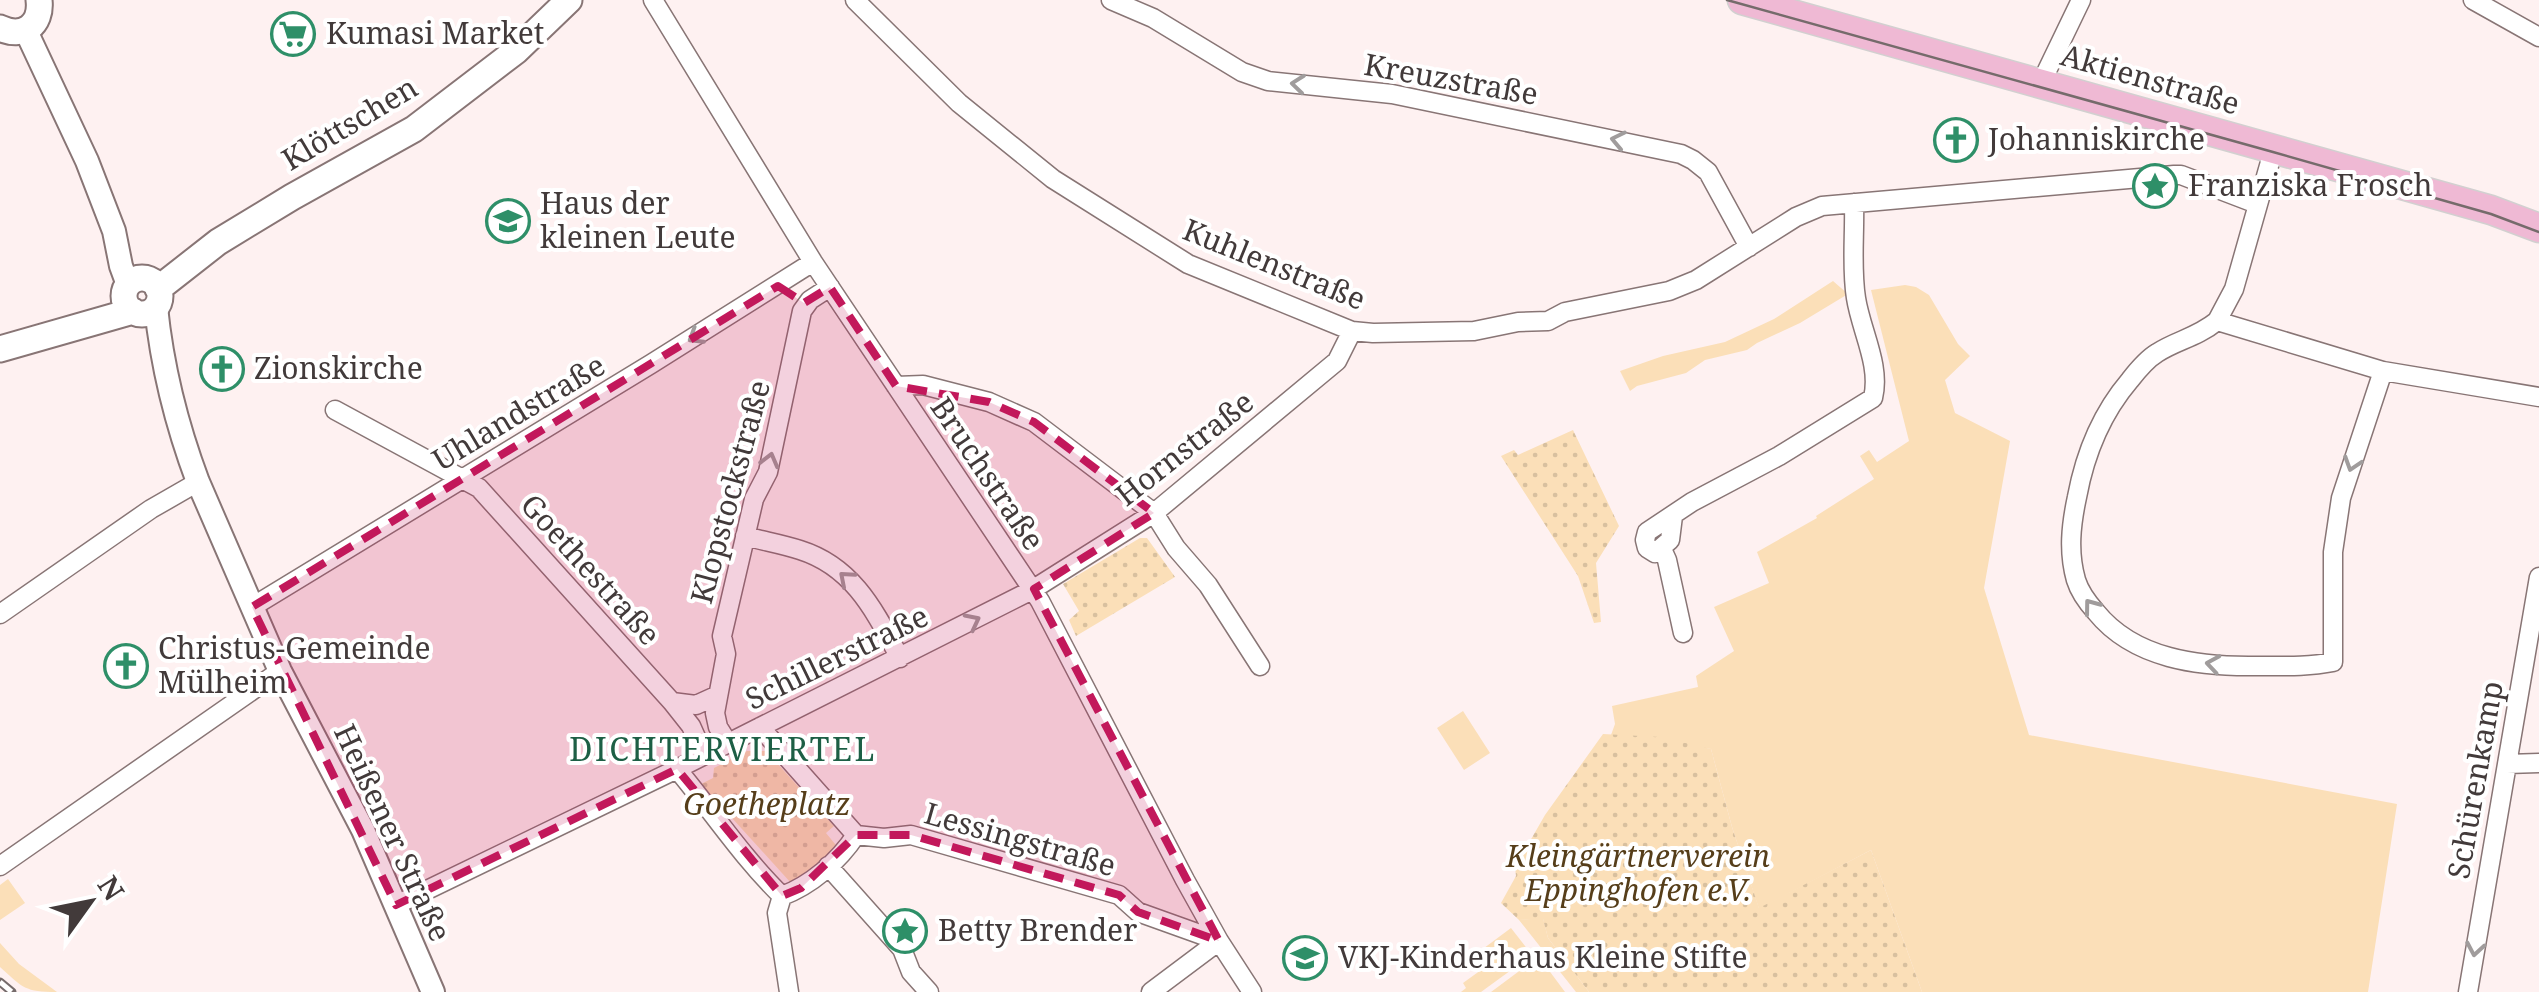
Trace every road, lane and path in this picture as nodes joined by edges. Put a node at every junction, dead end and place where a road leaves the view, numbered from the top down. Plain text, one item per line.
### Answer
1 (39, 0) edge
2 (569, 0) edge
3 (652, 0) edge
4 (855, 0) edge
5 (1111, 0) edge
6 (1742, 0) edge
7 (2081, 0) edge
8 (2473, 0) edge
9 (13, 30) edge
10 (2539, 37) edge
11 (2041, 83) junction
12 (2274, 148) junction
13 (1854, 203) junction
14 (2257, 204) junction
15 (2539, 228) edge
16 (1749, 247) junction
17 (813, 262) junction
18 (778, 286) junction
19 (830, 288) junction
20 (141, 295) junction
21 (802, 311) junction
22 (2218, 321) junction
23 (1352, 331) junction
24 (0, 349) edge
25 (2383, 371) junction
26 (896, 386) junction
27 (2539, 397) edge
28 (336, 410) dead end
29 (464, 478) junction
30 (198, 482) junction
31 (1154, 513) junction
32 (745, 536) junction
33 (2539, 576) edge
34 (1032, 590) junction
35 (252, 607) junction
36 (0, 614) edge
37 (1683, 633) dead end
38 (900, 658) junction
39 (1260, 666) dead end
40 (280, 670) junction
41 (718, 694) junction
42 (672, 702) junction
43 (760, 727) junction
44 (728, 743) junction
45 (704, 754) junction
46 (2507, 764) junction
47 (2539, 764) edge
48 (677, 769) junction
49 (856, 836) junction
50 (0, 866) edge
51 (828, 866) junction
52 (782, 896) junction
53 (396, 906) junction
54 (1219, 941) junction
55 (433, 992) edge
56 (789, 992) edge
57 (929, 992) edge
58 (1151, 992) edge
59 (1252, 992) edge
60 (2468, 992) edge

1 - 9 main road
2 - 20 main road, Klöttschen
3 - 17 street, Bruchstraße
4 - 23 street, Kuhlenstraße
16 -> 5 street, Kreuzstraße
6 - 11 main road, Aktienstraße
7 - 11 street
8 - 10 street
9 - 20 street, Heißener Straße
11 - 12 main road, Aktienstraße
12 - 14 street
12 - 15 main road, Aktienstraße
13 - 14 street
13 - 16 street, Kuhlenstraße
13 - 37 street
14 - 22 street
16 - 23 street, Kuhlenstraße
17 - 18 street, Uhlandstraße
17 - 19 street, Bruchstraße
18 - 21 street
18 -> 29 street, Uhlandstraße
19 - 21 street
19 - 26 street, Bruchstraße
20 - 24 main road, Klöttschen
20 - 30 street, Heißener Straße
32 -> 21 street, Klopstockstraße
22 - 25 street
25 -> 22 street
23 - 31 street, Hornstraße
25 - 27 street
26 - 31 street
26 - 34 street, Bruchstraße
28 - 29 street, Goethestraße
29 - 35 street, Uhlandstraße
29 - 42 street, Goethestraße
30 - 35 street, Heißener Straße
30 - 36 street
31 - 34 street, Hornstraße
31 - 39 street
38 -> 32 street
32 - 41 street, Klopstockstraße
33 - 46 street, Schürenkamp
38 -> 34 street, Schillerstraße
34 - 54 street, Bruchstraße
35 - 40 street, Heißener Straße
38 - 43 street, Schillerstraße
40 - 50 street
40 - 53 street, Heißener Straße
41 - 42 street
41 - 44 street, Klopstockstraße
42 - 45 street, Goethestraße
43 - 44 street, Schillerstraße
43 - 49 street
44 - 45 street, Schillerstraße
45 - 48 street, Schillerstraße
46 - 47 street
46 -> 60 street, Schürenkamp
48 - 52 street
48 - 53 street, Schillerstraße
49 - 51 street
49 - 54 street, Lessingstraße
51 - 52 street
51 - 57 street
52 - 56 street
53 - 55 street, Heißener Straße
54 - 58 street
54 - 59 street, Bruchstraße

